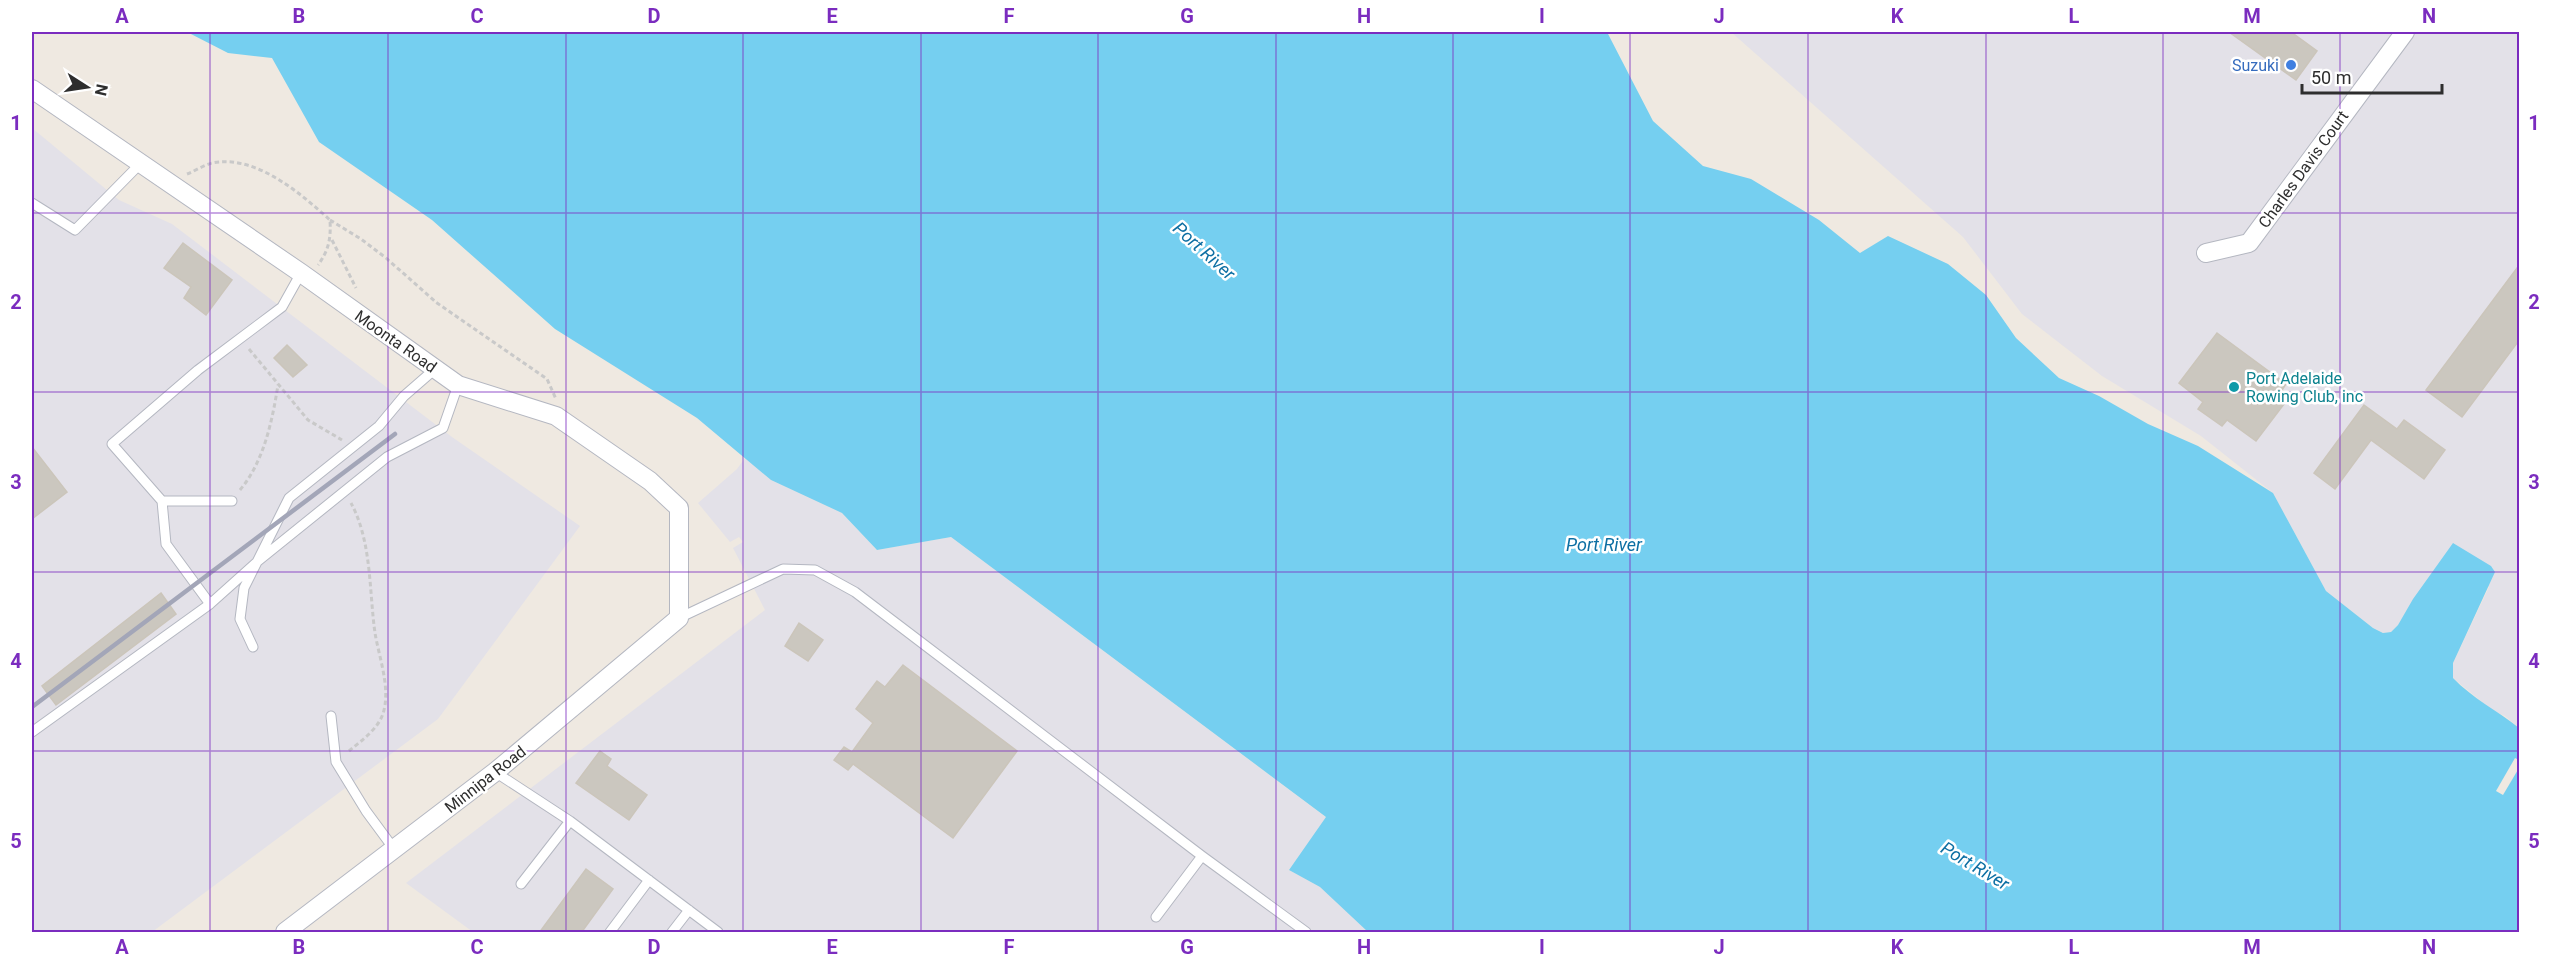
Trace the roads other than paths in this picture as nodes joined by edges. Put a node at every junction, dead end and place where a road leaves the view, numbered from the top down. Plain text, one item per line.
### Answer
1 (2405, 32) edge
2 (32, 89) edge
3 (139, 165) junction
4 (32, 203) edge
5 (2206, 253) dead end
6 (305, 276) junction
7 (435, 369) junction
8 (458, 385) junction
9 (162, 501) junction
10 (232, 501) road end
11 (258, 561) junction
12 (210, 604) junction
13 (679, 618) junction
14 (253, 647) dead end
15 (331, 716) dead end
16 (32, 732) edge
17 (495, 772) junction
18 (570, 821) junction
19 (394, 849) junction
20 (1202, 856) junction
21 (649, 880) junction
22 (521, 884) dead end
23 (689, 910) junction
24 (1156, 917) dead end
25 (285, 933) edge
26 (610, 933) edge
27 (672, 933) edge
28 (718, 933) edge
29 (1306, 933) edge

1 - 5 street, Charles Davis Court
2 - 3 street, Moonta Road
3 - 4 lane
3 - 6 street, Moonta Road
6 - 7 street, Moonta Road
6 - 9 lane
7 - 8 street, Moonta Road
7 - 11 lane
8 - 11 lane
8 - 13 street, Moonta Road
9 - 10 lane
9 - 12 lane
11 - 12 lane
11 - 14 lane
12 - 16 lane
13 - 17 street, Minnipa Road
13 - 20 lane
15 - 19 lane
17 - 18 lane
17 - 19 street, Minnipa Road
18 - 21 lane
18 - 22 lane
19 - 25 street, Minnipa Road
20 - 24 lane
20 - 29 lane
21 - 23 lane
21 - 26 lane
23 - 27 lane
23 - 28 lane

